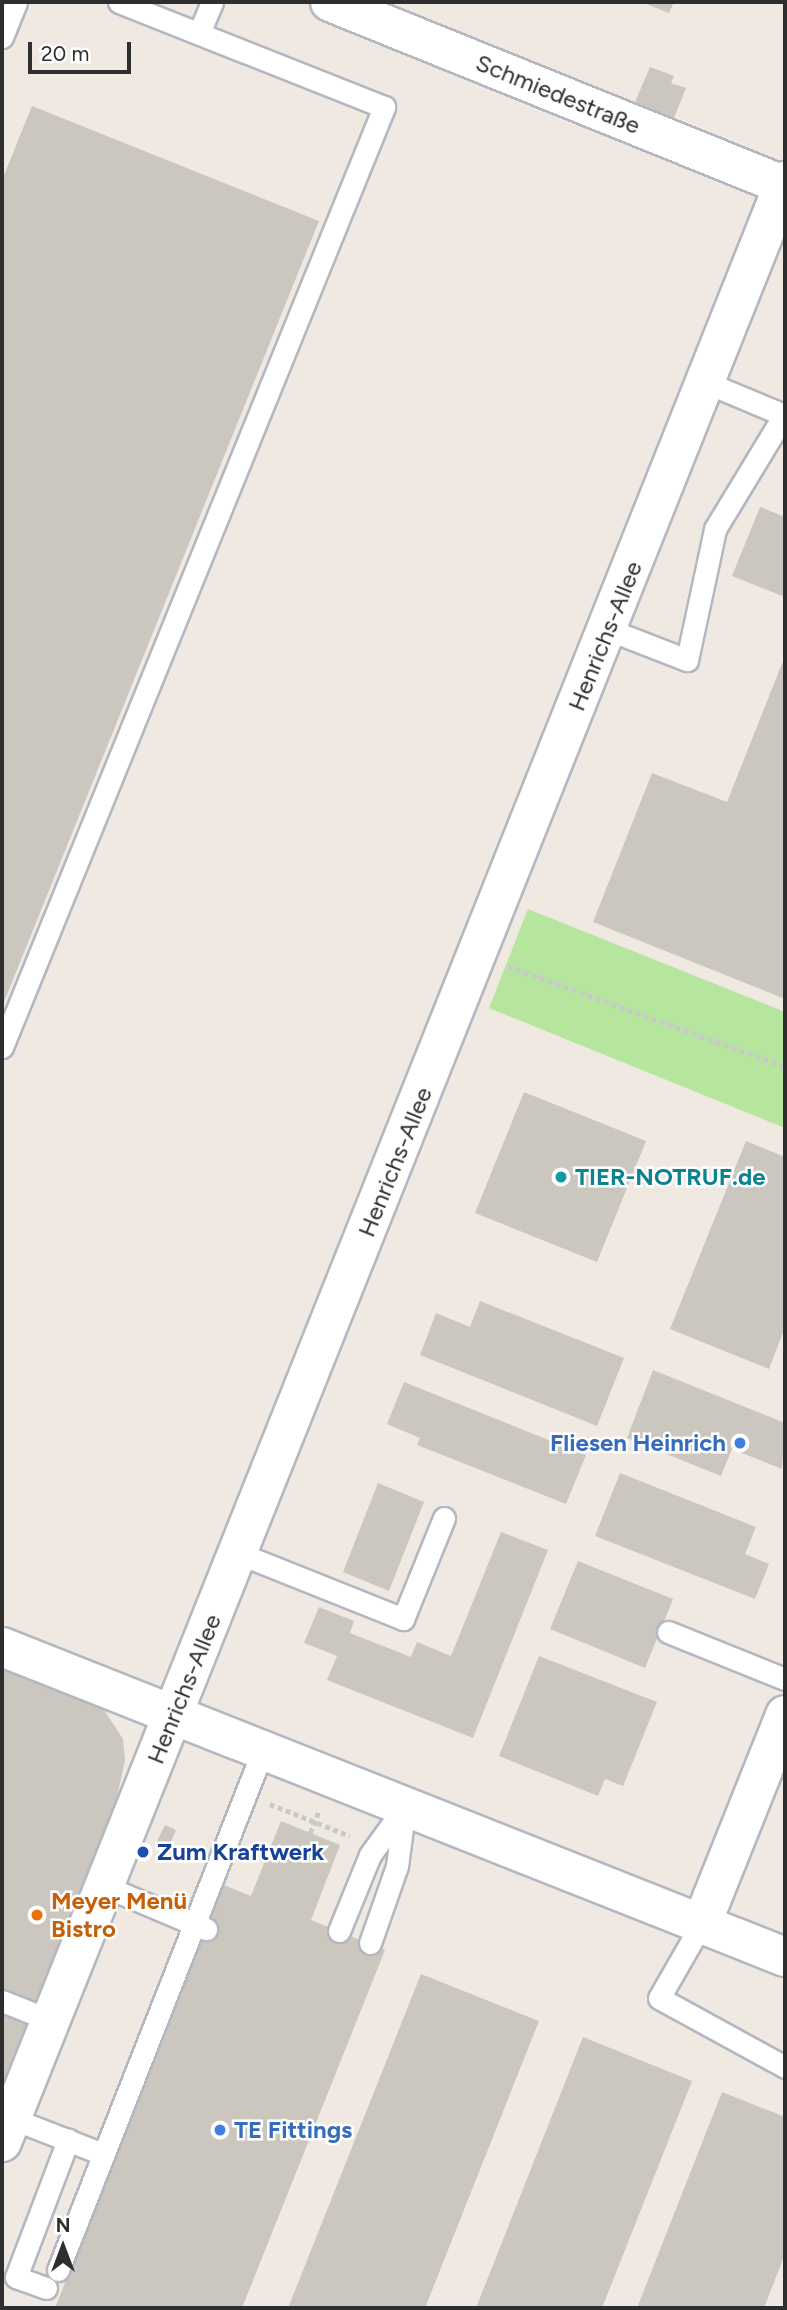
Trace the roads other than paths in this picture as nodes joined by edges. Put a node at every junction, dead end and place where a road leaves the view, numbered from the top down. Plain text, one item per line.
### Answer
1 (16, 2) edge
2 (119, 2) edge
3 (212, 2) edge
4 (330, 2) edge
5 (200, 33) junction
6 (2, 37) edge
7 (785, 184) edge
8 (705, 382) junction
9 (607, 629) junction
10 (2, 1047) edge
11 (444, 1518) dead end
12 (238, 1553) junction
13 (668, 1632) dead end
14 (2, 1647) edge
15 (785, 1679) edge
16 (175, 1717) junction
17 (783, 1727) edge
18 (263, 1750) junction
19 (405, 1806) junction
20 (104, 1886) junction
21 (702, 1923) junction
22 (200, 1927) junction
23 (339, 1931) dead end
24 (370, 1943) dead end
25 (785, 1957) edge
26 (2, 2001) edge
27 (50, 2021) junction
28 (785, 2067) edge
29 (6, 2130) edge
30 (68, 2140) junction
31 (103, 2154) junction

1 - 6 lane
2 - 5 lane
3 - 5 lane
4 - 7 street, Schmiedestraße
5 - 10 lane
7 - 8 street, Henrichs-Allee
8 - 9 street, Henrichs-Allee
8 - 9 lane
9 - 12 street, Henrichs-Allee
11 - 12 lane
12 - 16 street, Henrichs-Allee
13 - 15 lane
14 - 16 street
16 - 18 street
16 - 20 street, Henrichs-Allee
17 - 21 street
18 - 19 street
18 - 22 lane
19 - 21 street
19 - 23 lane
19 - 24 lane
20 - 22 lane
20 - 27 street, Henrichs-Allee
21 - 25 street
21 - 28 lane
22 - 31 lane
26 - 27 lane
27 - 29 street, Henrichs-Allee
29 - 30 lane
30 - 31 lane
30 - 31 lane

